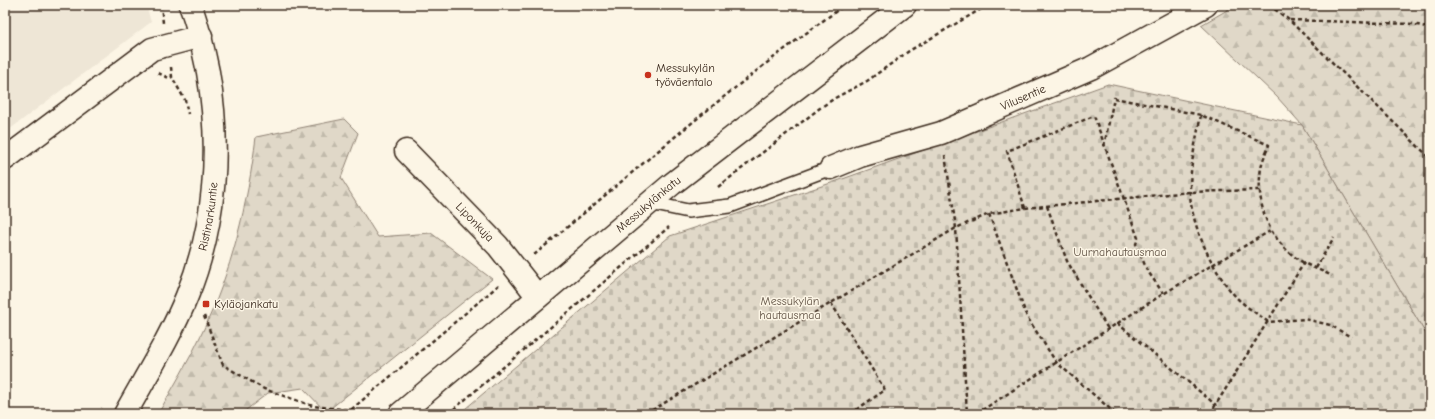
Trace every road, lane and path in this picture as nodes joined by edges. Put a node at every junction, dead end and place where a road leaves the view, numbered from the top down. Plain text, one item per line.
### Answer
1 (190, 5) edge
2 (845, 5) edge
3 (905, 5) edge
4 (1206, 5) edge
5 (1269, 5) edge
6 (1289, 20) junction
7 (1430, 28) edge
8 (201, 36) junction
9 (172, 77) dead end
10 (188, 115) dead end
11 (1201, 115) junction
12 (941, 133) junction
13 (1104, 146) junction
14 (406, 151) dead end
15 (1430, 158) edge
16 (5, 159) edge
17 (831, 168) joint
18 (1259, 190) junction
19 (1190, 192) junction
20 (1123, 198) junction
21 (650, 203) junction
22 (1047, 206) junction
23 (1025, 208) junction
24 (989, 214) junction
25 (956, 228) junction
26 (1270, 231) junction
27 (1334, 237) dead end
28 (1304, 263) junction
29 (1212, 265) junction
30 (1316, 268) junction
31 (517, 270) junction
32 (1332, 276) dead end
33 (1163, 294) junction
34 (538, 297) junction
35 (831, 303) junction
36 (202, 312) dead end
37 (1268, 322) junction
38 (1117, 323) junction
39 (1108, 329) junction
40 (1352, 337) dead end
41 (1056, 362) junction
42 (106, 401) dead end
43 (1216, 404) junction
44 (351, 410) junction
45 (98, 414) edge
46 (125, 414) edge
47 (346, 414) edge
48 (400, 414) edge
49 (646, 414) edge
50 (850, 414) edge
51 (967, 414) edge
52 (976, 414) edge
53 (1116, 414) edge
54 (1210, 414) edge

1 - 8 main road, Ristinarkuntie
2 - 31 path
3 - 21 main road, Messukylänkatu
4 - 12 main road, Vilusentie
5 - 6 path
6 - 7 path
6 - 15 path
8 - 16 main road
8 - 46 main road, Ristinarkuntie
9 - 10 path
11 - 13 path
11 - 18 path
11 - 19 path
12 - 17 main road, Vilusentie
12 - 25 path
13 - 20 path
13 - 23 path
14 - 31 main road, Liponkuja
17 - 21 lane
18 - 19 path
18 - 26 path
19 - 20 path
19 - 29 path
20 - 22 path
20 - 33 path
21 - 34 main road, Messukylänkatu
22 - 23 path
22 - 39 path
23 - 24 path
24 - 25 path
24 - 41 path
25 - 35 path
25 - 51 path
26 - 28 path
26 - 29 path
27 - 30 path
28 - 30 path
28 - 37 path
29 - 33 path
29 - 37 path
30 - 32 path
31 - 34 main road, Liponkuja
31 - 44 path
33 - 38 path
34 - 48 main road, Messukylänkatu
35 - 49 path
35 - 50 path
36 - 44 path
37 - 40 path
37 - 43 path
38 - 39 path
38 - 43 path
39 - 41 path
41 - 52 path
41 - 53 path
42 - 45 path
43 - 54 path
44 - 47 path

